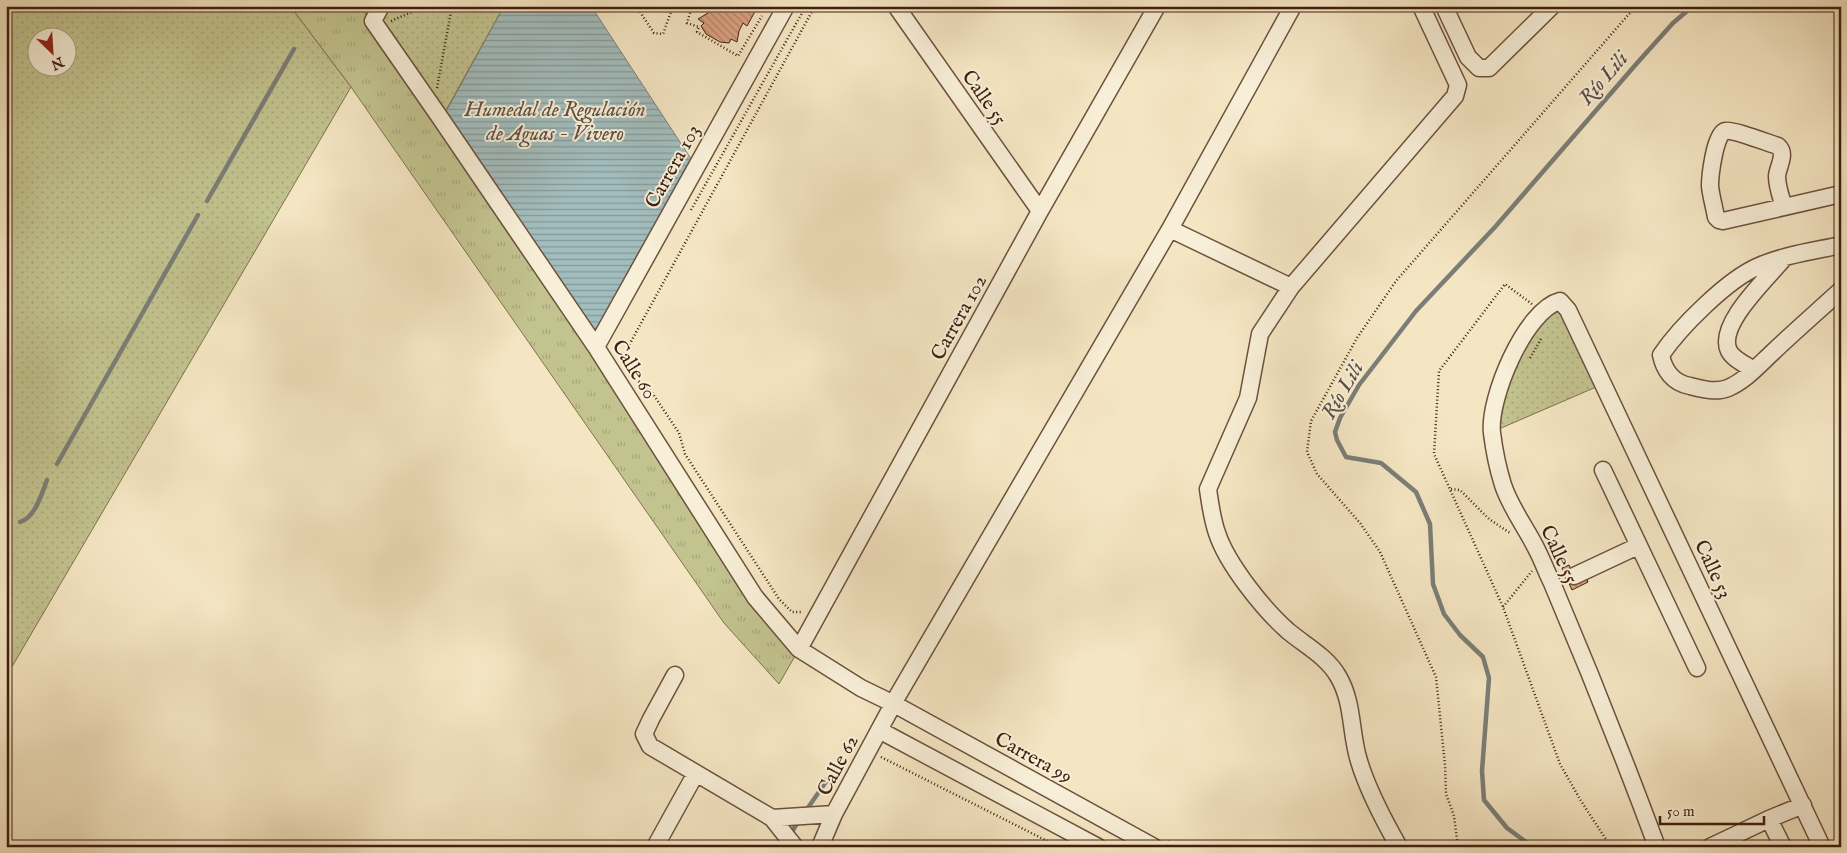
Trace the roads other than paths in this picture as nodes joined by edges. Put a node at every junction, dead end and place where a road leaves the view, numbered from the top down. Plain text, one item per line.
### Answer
1 (381, 6) edge
2 (786, 6) edge
3 (896, 6) edge
4 (1157, 6) edge
5 (1293, 6) edge
6 (1421, 6) edge
7 (1444, 6) edge
8 (1552, 6) edge
9 (1841, 194) edge
10 (1784, 207) junction
11 (1040, 211) junction
12 (1170, 229) junction
13 (1841, 245) edge
14 (1784, 258) junction
15 (1291, 287) junction
16 (1841, 290) edge
17 (1543, 312) joint
18 (596, 347) junction
19 (1754, 370) junction
20 (1603, 470) dead end
21 (1638, 546) junction
22 (1565, 581) junction
23 (799, 650) junction
24 (1697, 668) dead end
25 (675, 675) dead end
26 (894, 704) junction
27 (879, 730) junction
28 (696, 773) junction
29 (1803, 806) junction
30 (834, 814) junction
31 (772, 818) junction
32 (1769, 819) junction
33 (655, 847) edge
34 (795, 847) edge
35 (820, 847) edge
36 (1098, 847) edge
37 (1154, 847) edge
38 (1399, 847) edge
39 (1657, 847) edge
40 (1710, 847) edge
41 (1783, 847) edge
42 (1822, 847) edge

1 - 18 street, Calle 60
2 - 18 street, Carrera 103
3 - 11 street, Calle 55
4 - 11 street, Carrera 102
5 - 12 street, Calle 62
6 - 15 street
7 - 8 street
9 - 10 street
10 - 10 street
11 - 23 street, Carrera 102
12 - 15 street
12 - 26 street, Calle 62
13 - 14 street
14 - 19 street
14 - 19 street
15 - 38 street
16 - 19 street
17 - 22 street, Calle 55
17 - 29 street, Calle 53
18 - 23 street, Calle 60
20 - 21 street
21 - 22 street
21 - 24 street
22 - 39 street, Calle 55
23 - 26 street, Calle 60
25 - 28 street
26 - 27 street, Calle 62
26 - 37 street, Carrera 99
27 - 30 street, Calle 62
27 - 36 street
28 - 31 street
28 - 33 street
29 - 32 street
29 - 42 street, Calle 53
30 - 31 street
30 - 35 street, Calle 62
31 - 34 street
32 - 40 street
32 - 41 street

